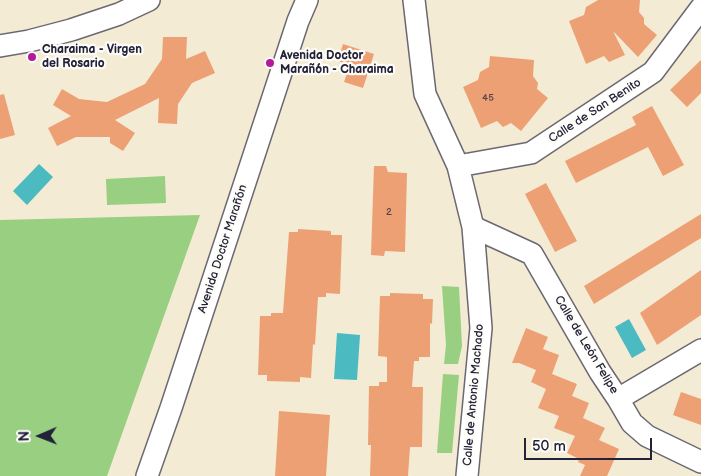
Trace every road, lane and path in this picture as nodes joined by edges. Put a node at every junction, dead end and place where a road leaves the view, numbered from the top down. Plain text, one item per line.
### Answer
1 (149, 0) edge
2 (299, 0) edge
3 (307, 0) edge
4 (414, 0) edge
5 (701, 8) edge
6 (298, 21) junction
7 (0, 46) edge
8 (458, 166) junction
9 (473, 227) junction
10 (701, 350) edge
11 (618, 399) junction
12 (701, 462) edge
13 (147, 476) edge
14 (467, 476) edge

1 - 7 street
2 - 6 street, Avenida Doctor Marañón
3 - 6 street, Avenida Doctor Marañón
4 - 8 street, Calle de Antonio Machado
5 - 8 street, Calle de San Benito
6 - 13 street, Avenida Doctor Marañón
8 - 9 street, Calle de Antonio Machado
9 - 11 street, Calle de León Felipe
9 - 14 street, Calle de Antonio Machado
10 - 11 street
11 - 12 street, Calle de León Felipe

